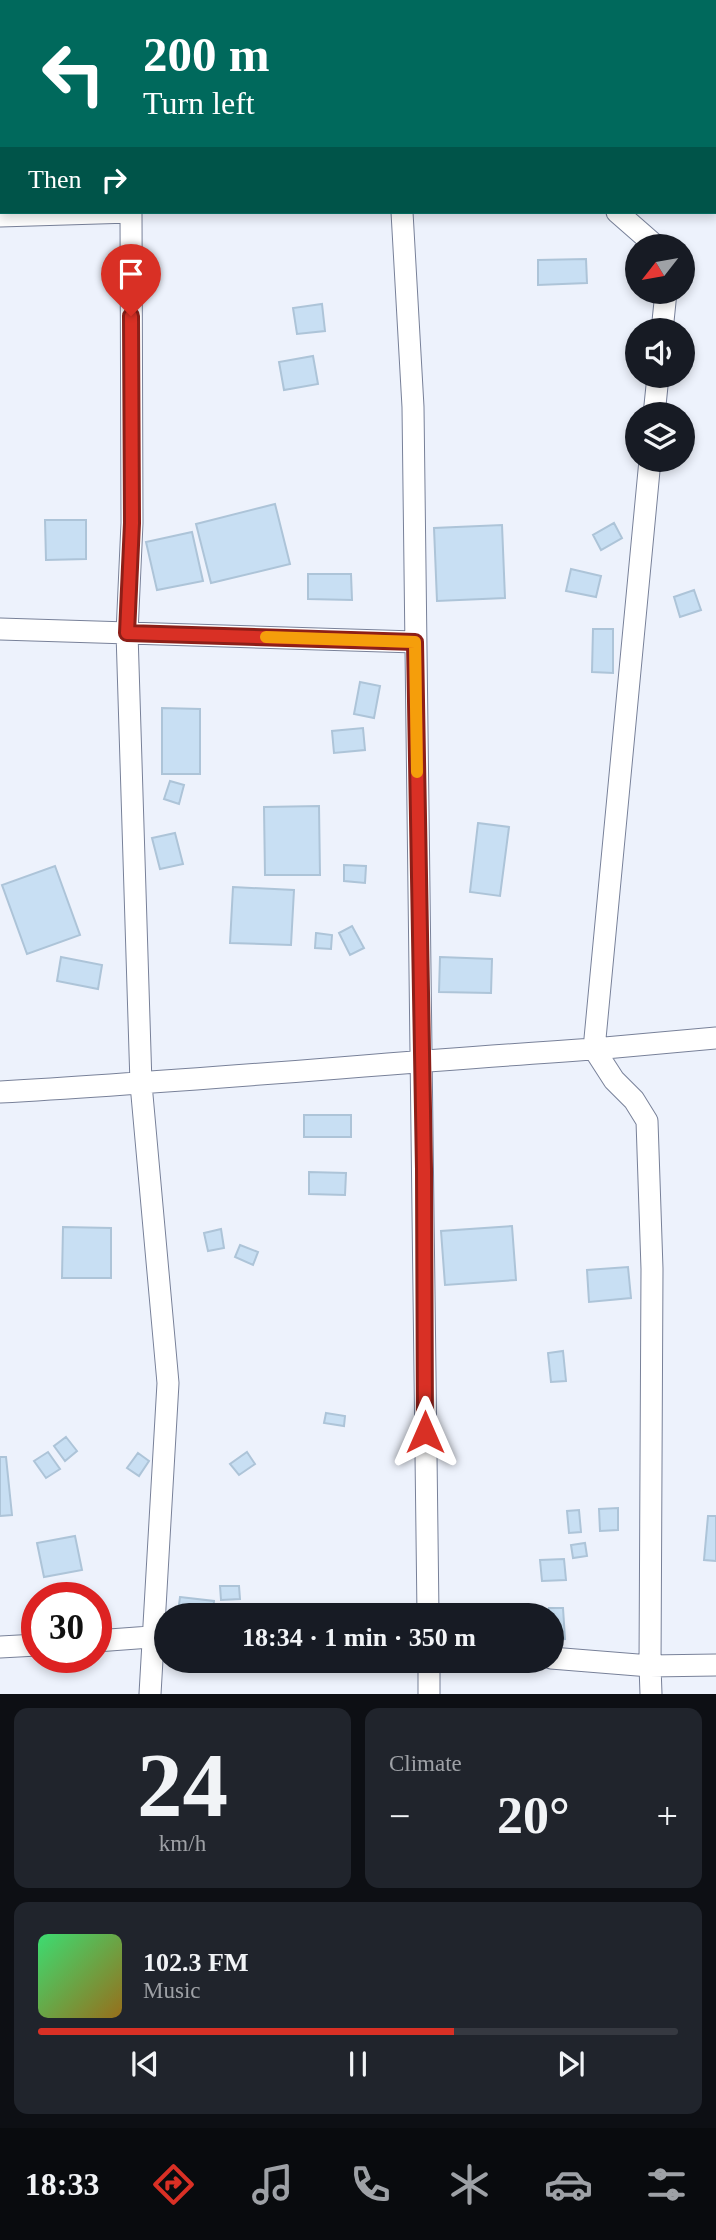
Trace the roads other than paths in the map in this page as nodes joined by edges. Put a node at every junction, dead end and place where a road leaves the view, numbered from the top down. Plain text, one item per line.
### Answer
1 (66, 214) edge
2 (131, 214) edge
3 (402, 214) edge
4 (619, 214) edge
5 (0, 216) edge
6 (642, 234) edge
7 (649, 472) edge
8 (0, 629) edge
9 (127, 633) junction
10 (415, 642) junction
11 (716, 1038) edge
12 (594, 1049) junction
13 (421, 1060) junction
14 (141, 1084) junction
15 (0, 1092) edge
16 (160, 1603) edge
17 (428, 1603) edge
18 (154, 1635) edge
19 (112, 1639) edge
20 (21, 1645) edge
21 (0, 1647) edge
22 (564, 1659) edge
23 (716, 1665) edge
24 (650, 1666) junction
25 (154, 1668) edge
26 (429, 1673) edge
27 (150, 1694) edge
28 (429, 1694) edge
29 (651, 1694) edge

1 - 5 street
2 - 9 street
3 - 10 street
4 - 6 street
7 - 12 street
8 - 9 street
9 - 10 street
9 - 14 street
10 - 13 street
11 - 12 street
12 - 13 street
12 - 24 street
13 - 14 street
13 - 17 street
14 - 15 street
14 - 16 street
18 - 19 street
20 - 21 street
22 - 24 street
23 - 24 street
24 - 29 street
25 - 27 street
26 - 28 street

